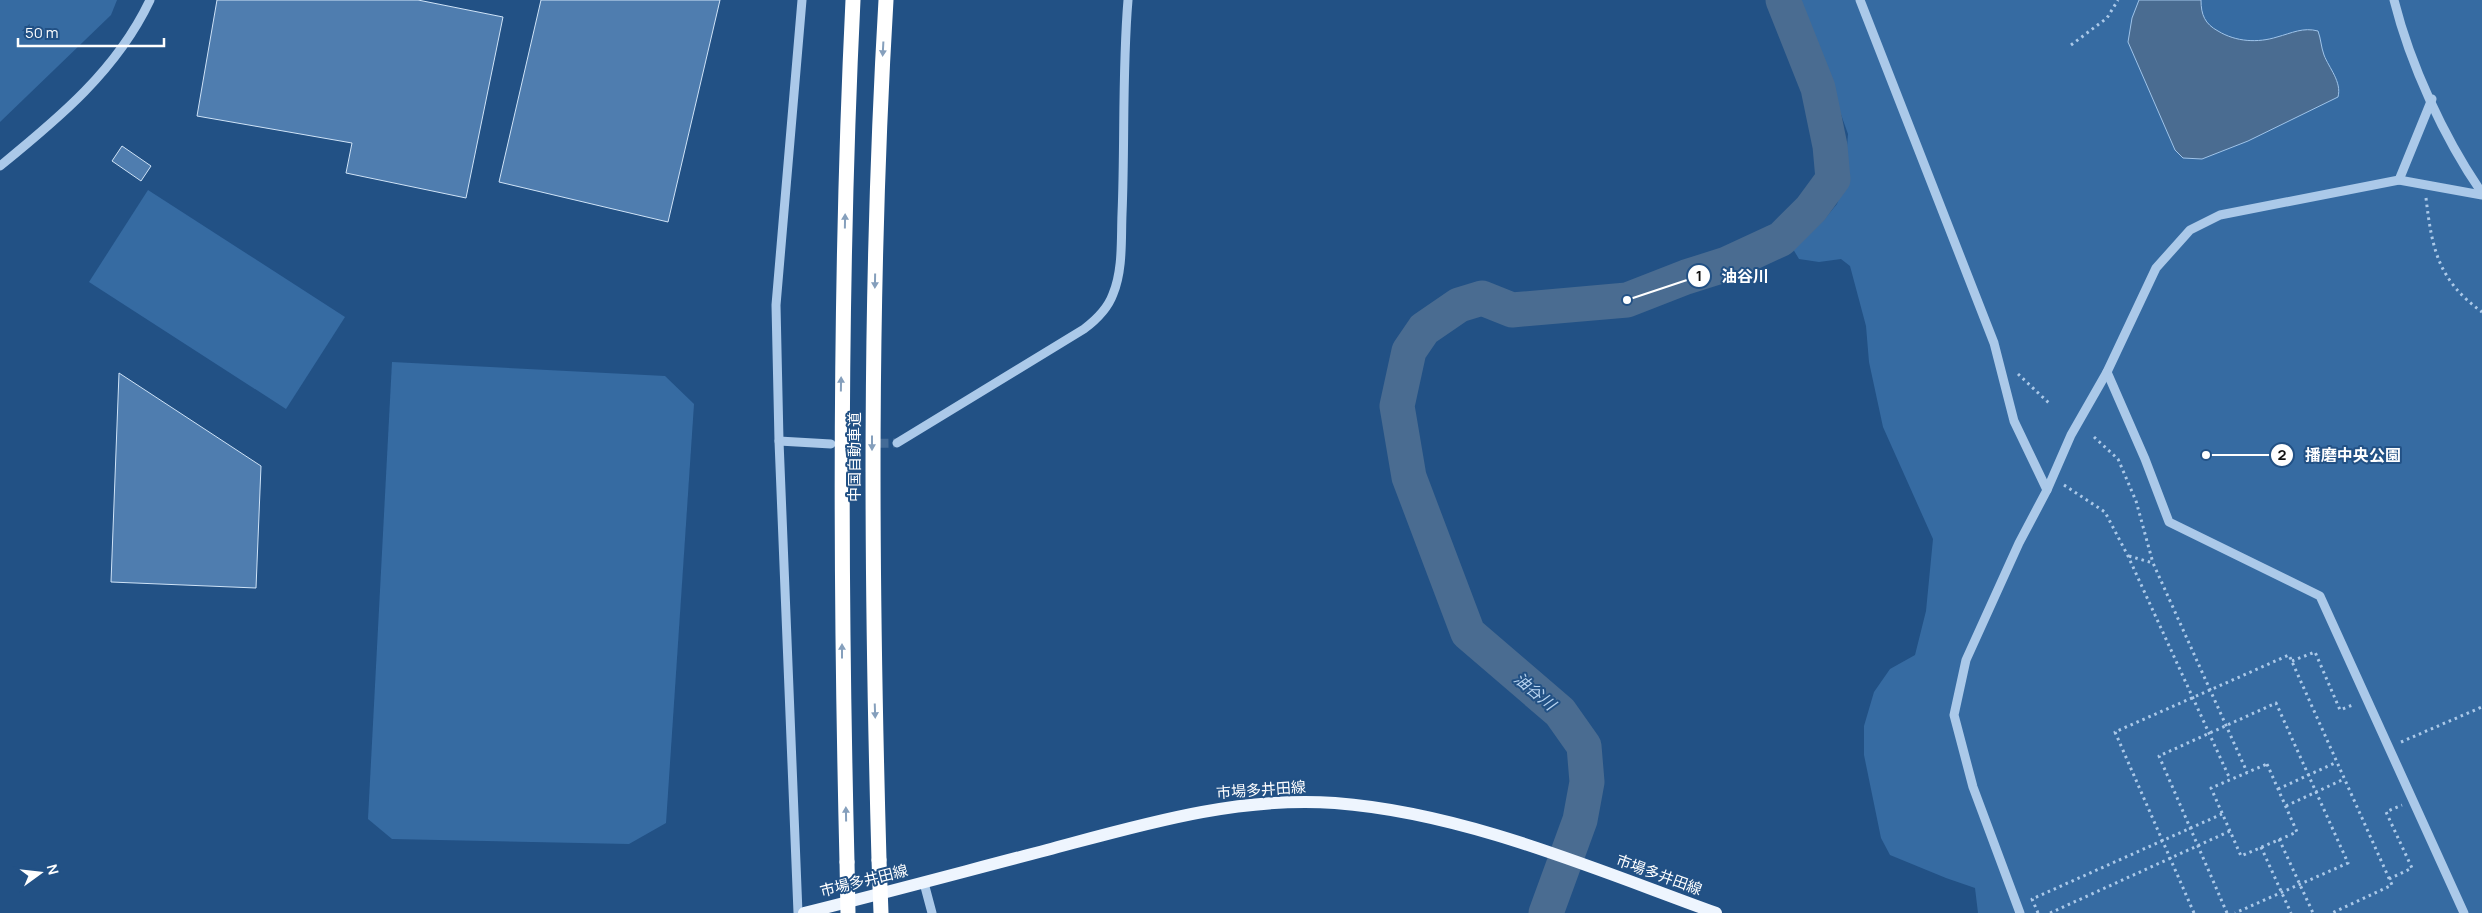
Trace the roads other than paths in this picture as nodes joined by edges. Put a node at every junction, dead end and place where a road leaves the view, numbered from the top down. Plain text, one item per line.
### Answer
1 (150, 0) edge
2 (802, 0) edge
3 (853, 0) edge
4 (886, 0) edge
5 (1128, 0) edge
6 (1860, 0) edge
7 (2394, 0) edge
8 (2432, 99) junction
9 (0, 166) edge
10 (2399, 180) junction
11 (2482, 194) edge
12 (2107, 372) junction
13 (779, 441) junction
14 (897, 443) tunnel mouth
15 (831, 444) tunnel mouth
16 (2047, 490) junction
17 (924, 883) junction
18 (798, 913) edge
19 (804, 913) edge
20 (848, 913) edge
21 (881, 913) edge
22 (932, 913) edge
23 (1716, 913) edge
24 (2020, 913) edge
25 (2464, 913) edge

1 - 9 street
2 - 13 street
20 -> 3 highway, 中国自動車道, bridge
4 -> 21 highway, 中国自動車道, bridge
5 - 14 street
6 - 16 street
7 - 8 street
8 - 10 street
8 - 11 street
10 - 11 street
10 - 12 street
12 - 16 street
12 - 25 street
13 - 15 street
13 - 18 street
16 - 24 street
17 - 19 main road, 市場多井田線
17 - 22 street
17 - 23 main road, 市場多井田線

